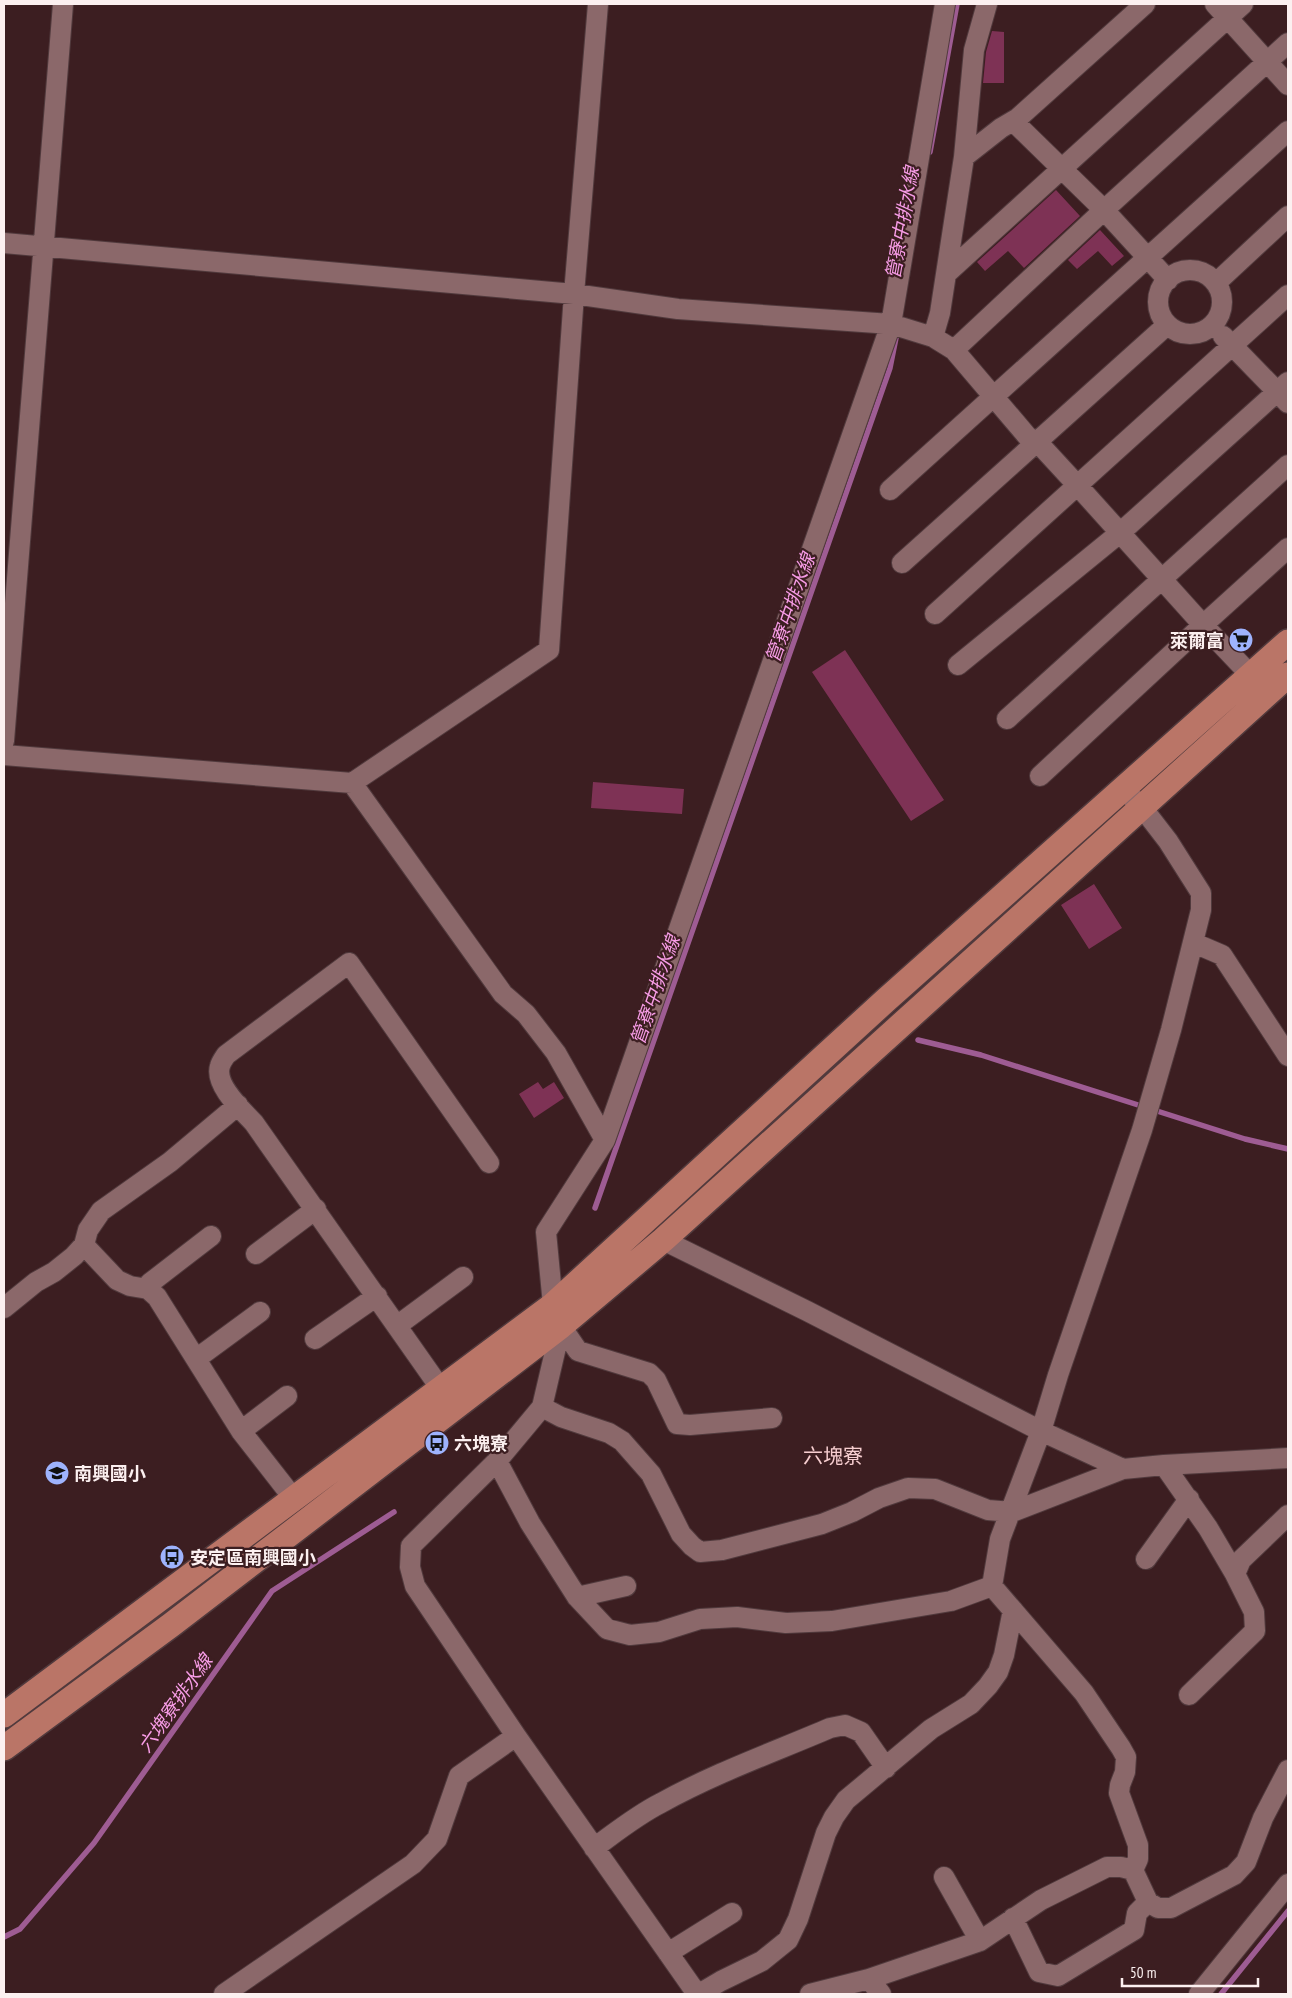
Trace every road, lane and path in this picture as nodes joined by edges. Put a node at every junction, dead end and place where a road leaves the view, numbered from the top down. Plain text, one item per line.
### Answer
1 (63, 4) edge
2 (598, 4) edge
3 (946, 4) edge
4 (987, 4) edge
5 (1144, 4) edge
6 (1243, 4) edge
7 (1222, 11) edge
8 (1288, 43) edge
9 (1267, 62) junction
10 (1288, 85) edge
11 (1014, 121) junction
12 (1288, 130) edge
13 (964, 157) junction
14 (1062, 168) junction
15 (1104, 210) junction
16 (1288, 216) edge
17 (4, 243) edge
18 (44, 246) junction
19 (1146, 258) junction
20 (947, 273) junction
21 (1168, 280) junction
22 (1216, 283) junction
23 (574, 294) junction
24 (1288, 295) edge
25 (891, 324) junction
26 (1167, 325) junction
27 (1213, 325) junction
28 (933, 337) junction
29 (1232, 345) junction
30 (954, 350) junction
31 (1284, 392) edge
32 (994, 396) junction
33 (1036, 443) junction
34 (1288, 465) edge
35 (1078, 486) junction
36 (890, 490) dead end
37 (1121, 532) junction
38 (1288, 548) edge
39 (902, 563) dead end
40 (1163, 579) junction
41 (935, 614) dead end
42 (1202, 625) junction
43 (1288, 642) edge
44 (958, 665) dead end
45 (1288, 675) edge
46 (1259, 684) junction
47 (1007, 719) dead end
48 (4, 742) edge
49 (4, 755) edge
50 (1040, 776) dead end
51 (352, 783) junction
52 (1123, 789) junction
53 (1141, 806) junction
54 (1194, 943) junction
55 (1288, 1056) edge
56 (238, 1105) junction
57 (605, 1140) junction
58 (489, 1163) dead end
59 (316, 1209) junction
60 (211, 1236) dead end
61 (663, 1240) junction
62 (84, 1245) junction
63 (256, 1254) dead end
64 (463, 1277) dead end
65 (148, 1289) junction
66 (377, 1296) junction
67 (4, 1308) edge
68 (260, 1312) dead end
69 (557, 1315) junction
70 (398, 1324) junction
71 (315, 1339) dead end
72 (196, 1359) junction
73 (442, 1389) junction
74 (287, 1396) dead end
75 (542, 1407) junction
76 (772, 1418) dead end
77 (241, 1431) junction
78 (1041, 1431) junction
79 (1288, 1458) edge
80 (497, 1462) junction
81 (1164, 1465) junction
82 (1123, 1469) junction
83 (294, 1499) junction
84 (1189, 1499) junction
85 (1012, 1512) junction
86 (1288, 1515) edge
87 (1146, 1559) dead end
88 (1235, 1574) junction
89 (626, 1586) dead end
90 (992, 1586) junction
91 (577, 1598) junction
92 (1013, 1610) junction
93 (1189, 1695) dead end
94 (4, 1715) edge
95 (516, 1736) junction
96 (4, 1748) edge
97 (886, 1768) junction
98 (1288, 1770) edge
99 (594, 1848) junction
100 (1133, 1870) junction
101 (944, 1876) dead end
102 (1288, 1884) edge
103 (1148, 1902) junction
104 (732, 1913) dead end
105 (1013, 1918) junction
106 (980, 1941) junction
107 (668, 1953) junction
108 (875, 1986) edge
109 (224, 1994) edge
110 (698, 1994) edge
111 (810, 1994) edge
112 (1199, 1994) edge

1 - 18 street
2 - 23 street
3 - 25 street
4 - 13 street
5 - 11 street
6 - 7 street
7 - 9 street
7 - 14 street
8 - 9 street
9 - 10 street
9 - 15 street
11 - 13 street
11 - 14 street
12 - 19 street
13 - 20 street
14 - 15 street
14 - 20 street
15 - 19 street
15 - 30 street
16 - 22 street
17 - 18 street
18 - 23 street
18 - 48 street
19 - 21 street
19 - 32 street
20 - 28 street
21 - 22 street
21 - 26 street
22 - 27 street
23 - 25 street
23 - 51 street
24 - 29 street
25 - 28 street
25 - 57 street
26 - 27 street
26 - 33 street
27 - 29 street
28 - 30 street
29 - 31 street
29 - 35 street
30 - 32 street
31 - 37 street
32 - 33 street
32 - 36 street
33 - 35 street
33 - 39 street
34 - 40 street
35 - 37 street
35 - 41 street
37 - 40 street
37 - 44 street
38 - 42 street
40 - 42 street
40 - 47 street
42 - 46 street
42 - 50 street
43 - 46 main road
45 - 46 main road
46 - 52 main road
46 - 53 main road
49 - 51 street
51 - 57 street
52 - 53 street
52 - 69 main road
53 - 54 street
53 - 61 main road
54 - 55 street
54 - 78 street
56 - 58 street
56 - 59 street
56 - 62 street
57 - 69 street
59 - 63 street
59 - 66 street
60 - 65 street
61 - 69 main road
61 - 78 street
62 - 65 street
62 - 67 street
64 - 70 street
65 - 72 street
66 - 70 street
66 - 71 street
68 - 72 street
69 - 73 main road
69 - 75 street
69 - 76 street
69 - 96 main road
70 - 73 street
72 - 77 street
73 - 83 main road
74 - 77 street
75 - 80 street
75 - 85 street
77 - 83 street
78 - 82 street
78 - 85 street
79 - 81 street
80 - 91 street
80 - 95 street
81 - 82 street
81 - 84 street
82 - 85 street
83 - 94 main road
84 - 87 street
84 - 88 street
85 - 90 street
86 - 88 street
88 - 93 street
89 - 91 street
90 - 91 street
90 - 92 street
92 - 97 street
92 - 100 street
95 - 99 street
95 - 109 street
97 - 99 street
97 - 110 street
98 - 103 street
99 - 107 street
100 - 103 street
100 - 105 street
101 - 106 street
102 - 112 street
103 - 105 street
104 - 107 street
105 - 106 street
106 - 108 street
107 - 110 street
108 - 111 street

